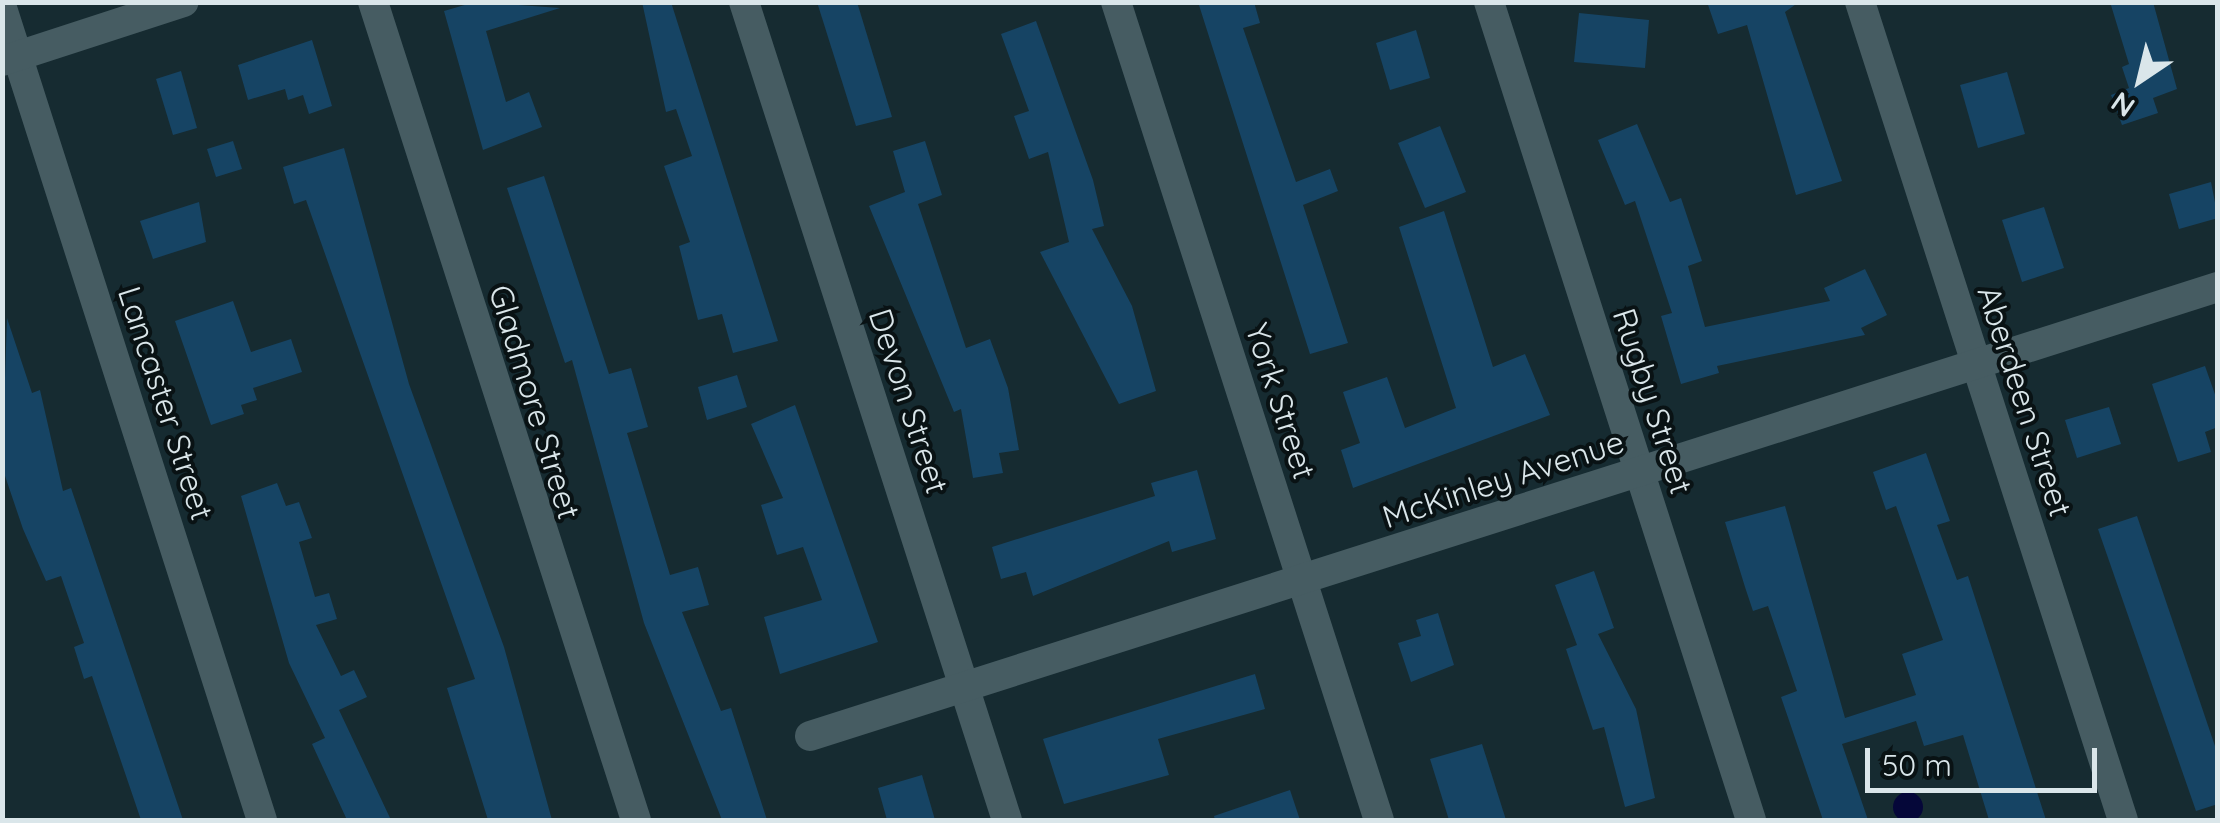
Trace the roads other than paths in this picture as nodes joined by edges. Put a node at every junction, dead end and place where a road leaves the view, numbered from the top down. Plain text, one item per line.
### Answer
1 (184, 2) edge
2 (372, 2) edge
3 (744, 2) edge
4 (1116, 2) edge
5 (1489, 2) edge
6 (1860, 2) edge
7 (2, 8) edge
8 (10, 58) edge
9 (2218, 287) edge
10 (1976, 364) junction
11 (1639, 472) junction
12 (1303, 580) junction
13 (965, 688) junction
14 (810, 736) dead end
15 (262, 820) edge
16 (636, 820) edge
17 (1008, 820) edge
18 (1380, 820) edge
19 (1751, 820) edge
20 (2123, 820) edge

1 - 8 street
2 - 16 street, Gladmore Street
3 - 13 street, Devon Street
4 - 12 street, York Street
5 - 11 street, Rugby Street
6 - 10 street, Aberdeen Street
7 - 8 street, Lancaster Street
8 - 15 street, Lancaster Street
9 - 10 street, McKinley Avenue
10 - 11 street, McKinley Avenue
10 - 20 street, Aberdeen Street
11 - 12 street, McKinley Avenue
11 - 19 street, Rugby Street
12 - 13 street, McKinley Avenue
12 - 18 street, York Street
13 - 14 street, McKinley Avenue
13 - 17 street, Devon Street

